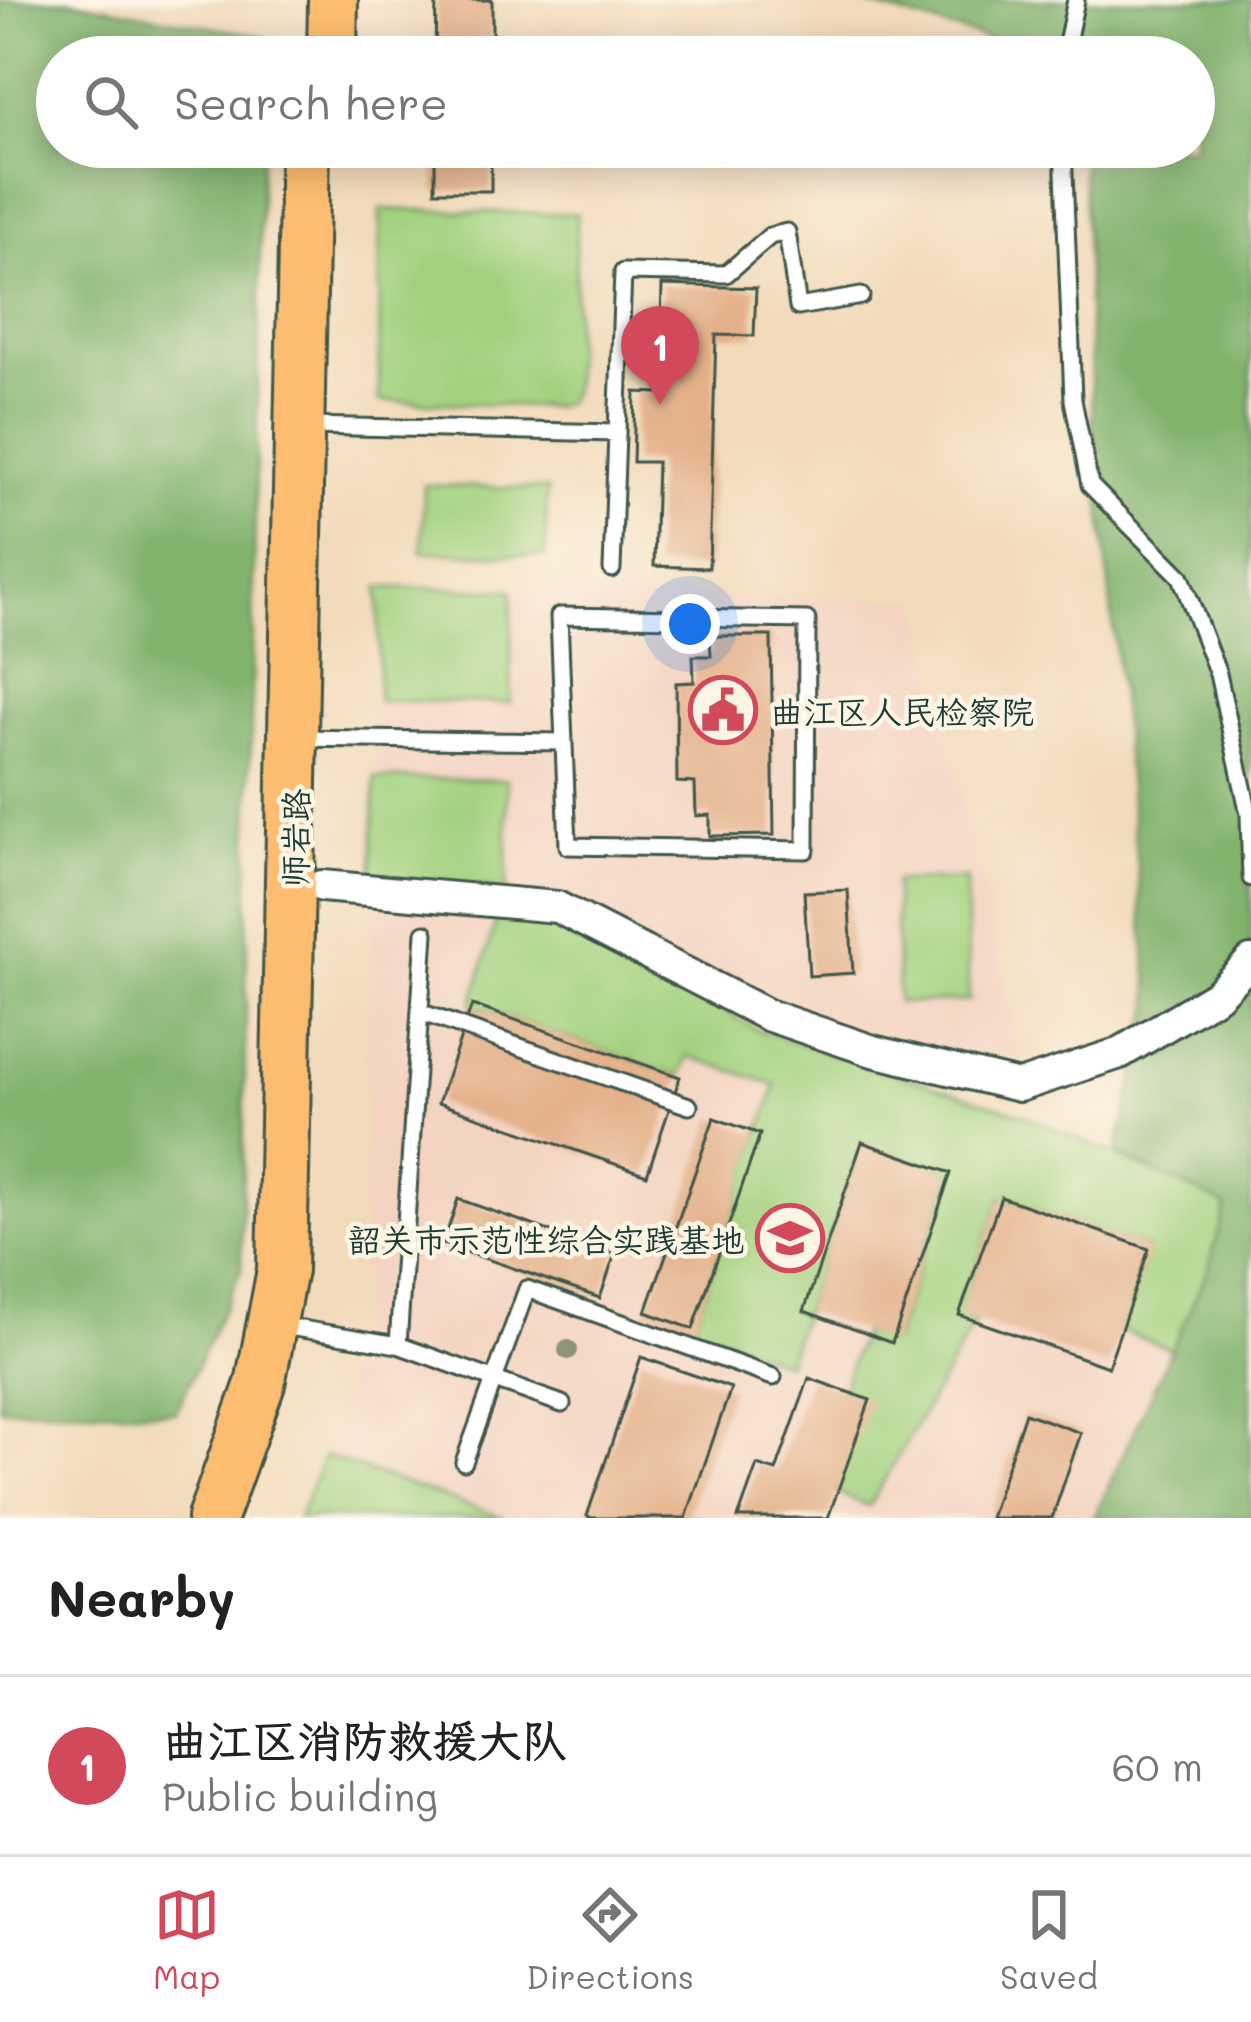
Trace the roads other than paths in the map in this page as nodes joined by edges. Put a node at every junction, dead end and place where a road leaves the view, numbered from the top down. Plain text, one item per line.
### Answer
1 (307, 0) edge
2 (333, 0) edge
3 (1076, 0) edge
4 (306, 36) edge
5 (332, 36) edge
6 (1068, 36) edge
7 (306, 168) edge
8 (330, 168) edge
9 (1064, 168) edge
10 (861, 296) dead end
11 (314, 426) junction
12 (617, 434) junction
13 (612, 569) dead end
14 (309, 738) junction
15 (564, 742) junction
16 (1251, 878) edge
17 (322, 886) junction
18 (424, 933) dead end
19 (1251, 961) edge
20 (420, 1012) junction
21 (689, 1106) dead end
22 (287, 1327) junction
23 (398, 1345) junction
24 (773, 1376) dead end
25 (494, 1379) junction
26 (562, 1404) dead end
27 (464, 1462) dead end
28 (212, 1518) edge
29 (244, 1518) edge

1 - 4 main road
2 - 5 main road
3 - 6 lane
7 - 11 main road, 师岩路
8 - 11 main road, 师岩路
9 - 16 lane
10 - 12 lane
11 - 12 lane
11 - 14 main road, 师岩路
12 - 13 lane
14 - 15 lane
14 - 17 main road, 师岩路
14 - 22 main road, 师岩路
15 - 15 lane
17 - 19 street
17 - 22 main road, 师岩路
18 - 20 lane
20 - 21 lane
20 - 23 lane
22 - 23 lane
22 - 28 main road, 师岩路
22 - 29 main road, 师岩路
23 - 25 lane
24 - 25 lane
25 - 26 lane
25 - 27 lane

